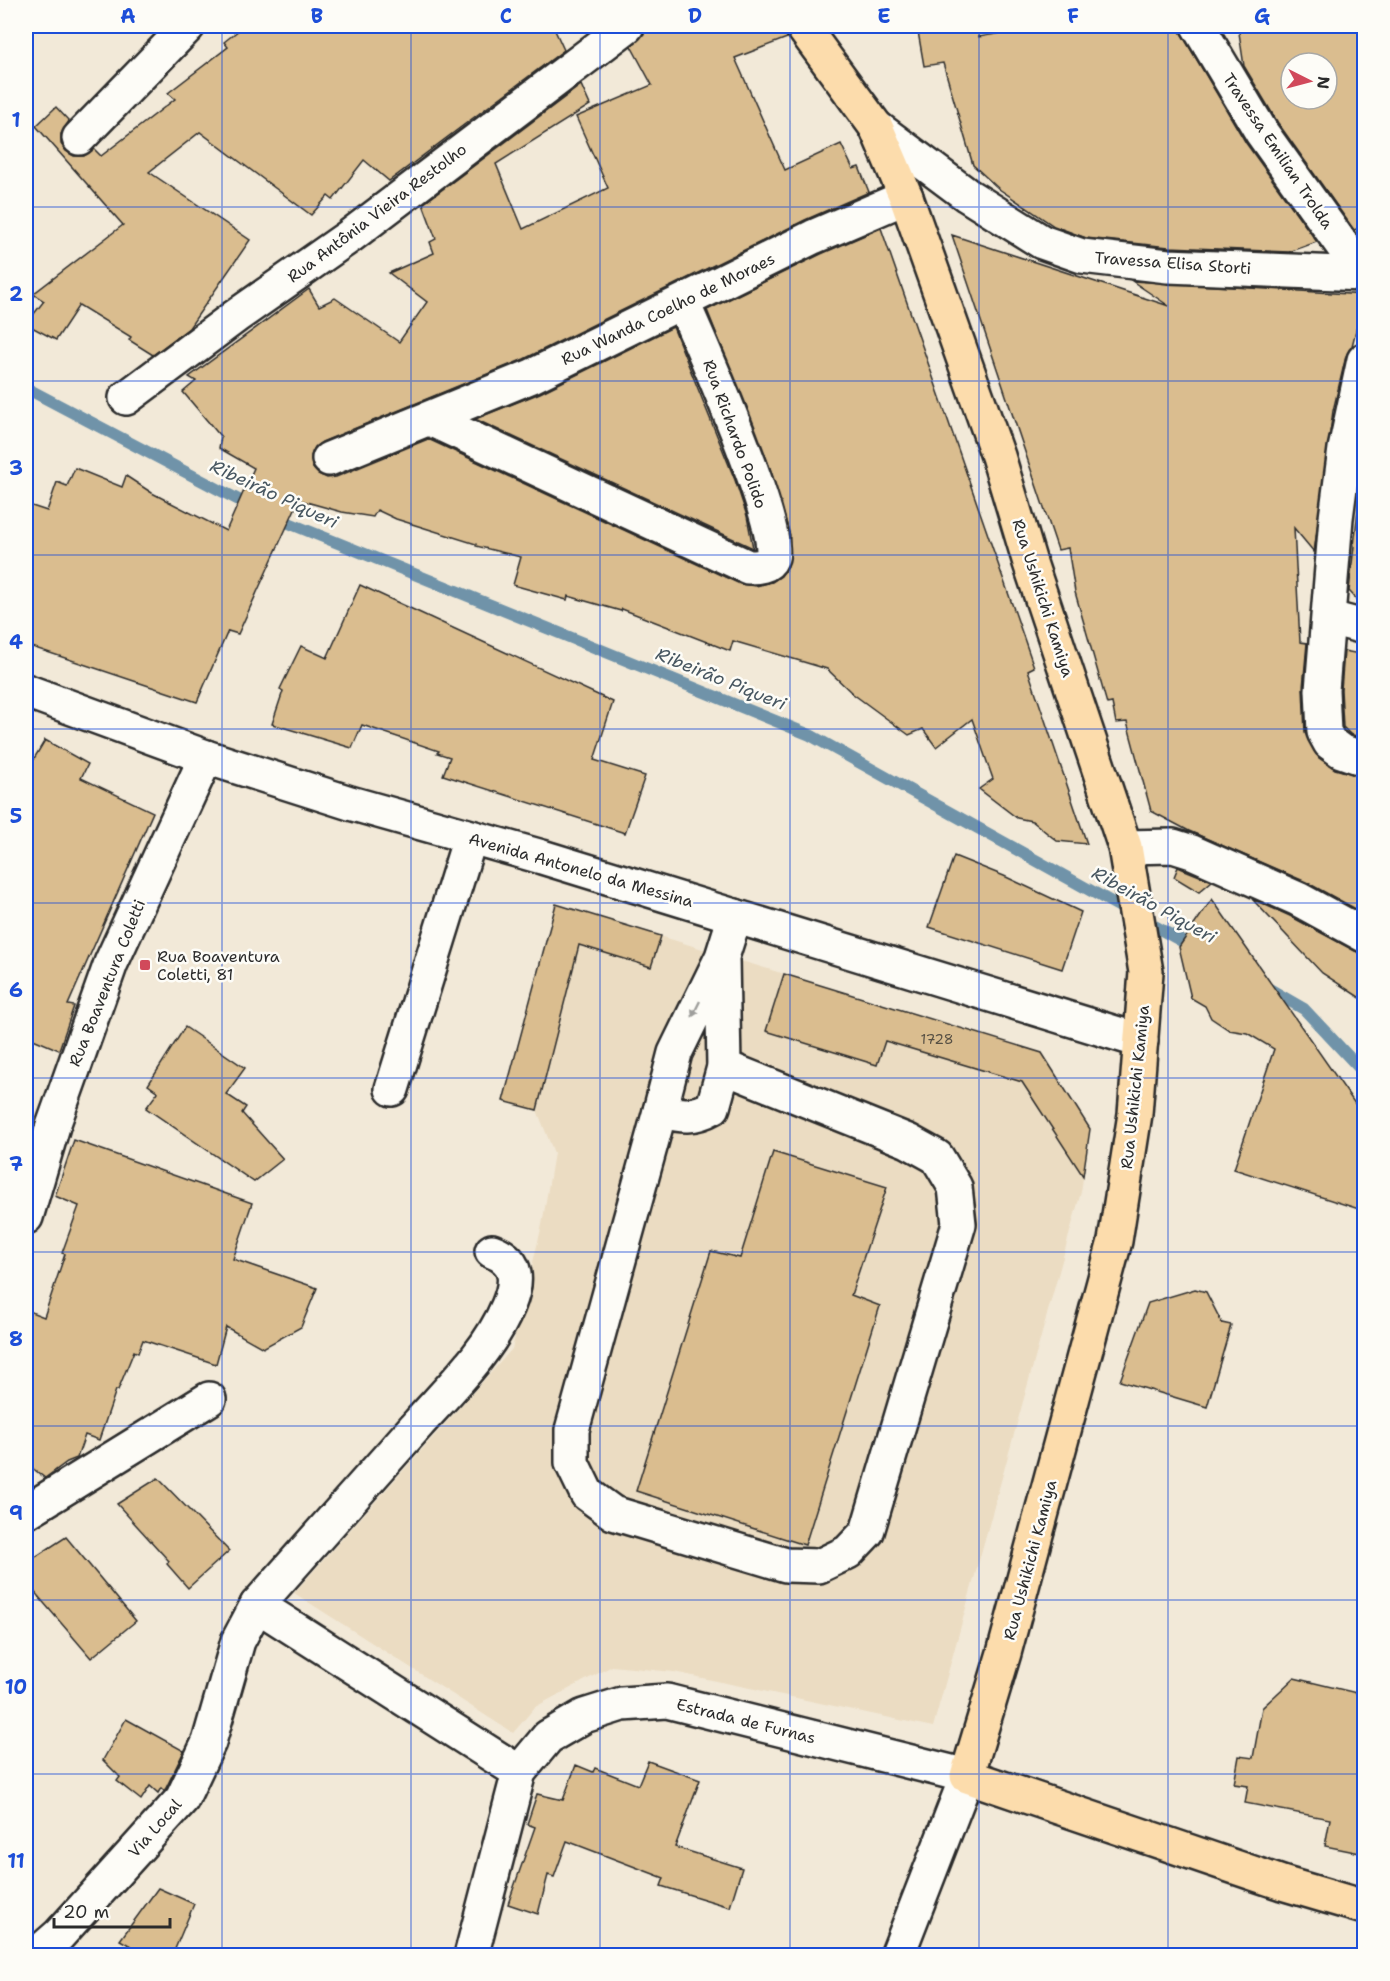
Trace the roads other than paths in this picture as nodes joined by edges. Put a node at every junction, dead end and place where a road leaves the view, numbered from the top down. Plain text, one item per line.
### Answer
1 (188, 26) edge
2 (627, 26) edge
3 (802, 26) edge
4 (1198, 26) edge
5 (876, 127) junction
6 (79, 138) dead end
7 (906, 197) junction
8 (1363, 274) edge
9 (683, 303) junction
10 (1365, 360) edge
11 (126, 399) dead end
12 (430, 419) junction
13 (328, 459) dead end
14 (1330, 618) junction
15 (1365, 627) edge
16 (26, 691) edge
17 (206, 757) junction
18 (1365, 759) edge
19 (470, 838) junction
20 (1127, 858) junction
21 (735, 916) junction
22 (1365, 935) edge
23 (722, 957) junction
24 (1141, 1041) junction
25 (724, 1067) junction
26 (392, 1089) dead end
27 (660, 1111) junction
28 (26, 1217) edge
29 (492, 1251) dead end
30 (209, 1399) dead end
31 (26, 1512) edge
32 (257, 1605) junction
33 (519, 1772) junction
34 (967, 1776) junction
35 (1365, 1908) edge
36 (35, 1956) edge
37 (471, 1956) edge
38 (897, 1956) edge

1 - 6 street
2 - 11 street, Rua Antônia Vieira Restolho
3 - 5 main road, Rua Ushikichi Kamiya
4 - 8 street, Travessa Emilian Trolda
5 - 7 main road, Rua Ushikichi Kamiya
5 - 8 street, Travessa Elisa Storti
7 - 9 street, Rua Wanda Coelho de Moraes
7 - 20 main road, Rua Ushikichi Kamiya
9 - 12 street, Rua Wanda Coelho de Moraes
9 - 12 street, Rua Richardo Polido
10 - 14 street
12 - 13 street, Rua Wanda Coelho de Moraes
14 - 15 street
14 - 18 street
16 - 17 street, Avenida Antonelo da Messina
17 - 19 street, Avenida Antonelo da Messina
17 - 28 street, Rua Boaventura Coletti
19 - 21 street, Avenida Antonelo da Messina
19 - 26 street
20 - 22 street
20 - 24 main road, Rua Ushikichi Kamiya
21 - 23 street
21 - 24 street, Avenida Antonelo da Messina
23 - 25 street
23 -> 27 street
24 - 34 main road, Rua Ushikichi Kamiya
25 - 27 street
25 - 27 street
29 - 32 street, Via Local
30 - 31 street
32 - 33 street
32 - 36 street, Via Local
33 - 34 street, Estrada de Furnas
33 - 37 street, Estrada de Furnas
34 - 35 main road
34 - 38 street

